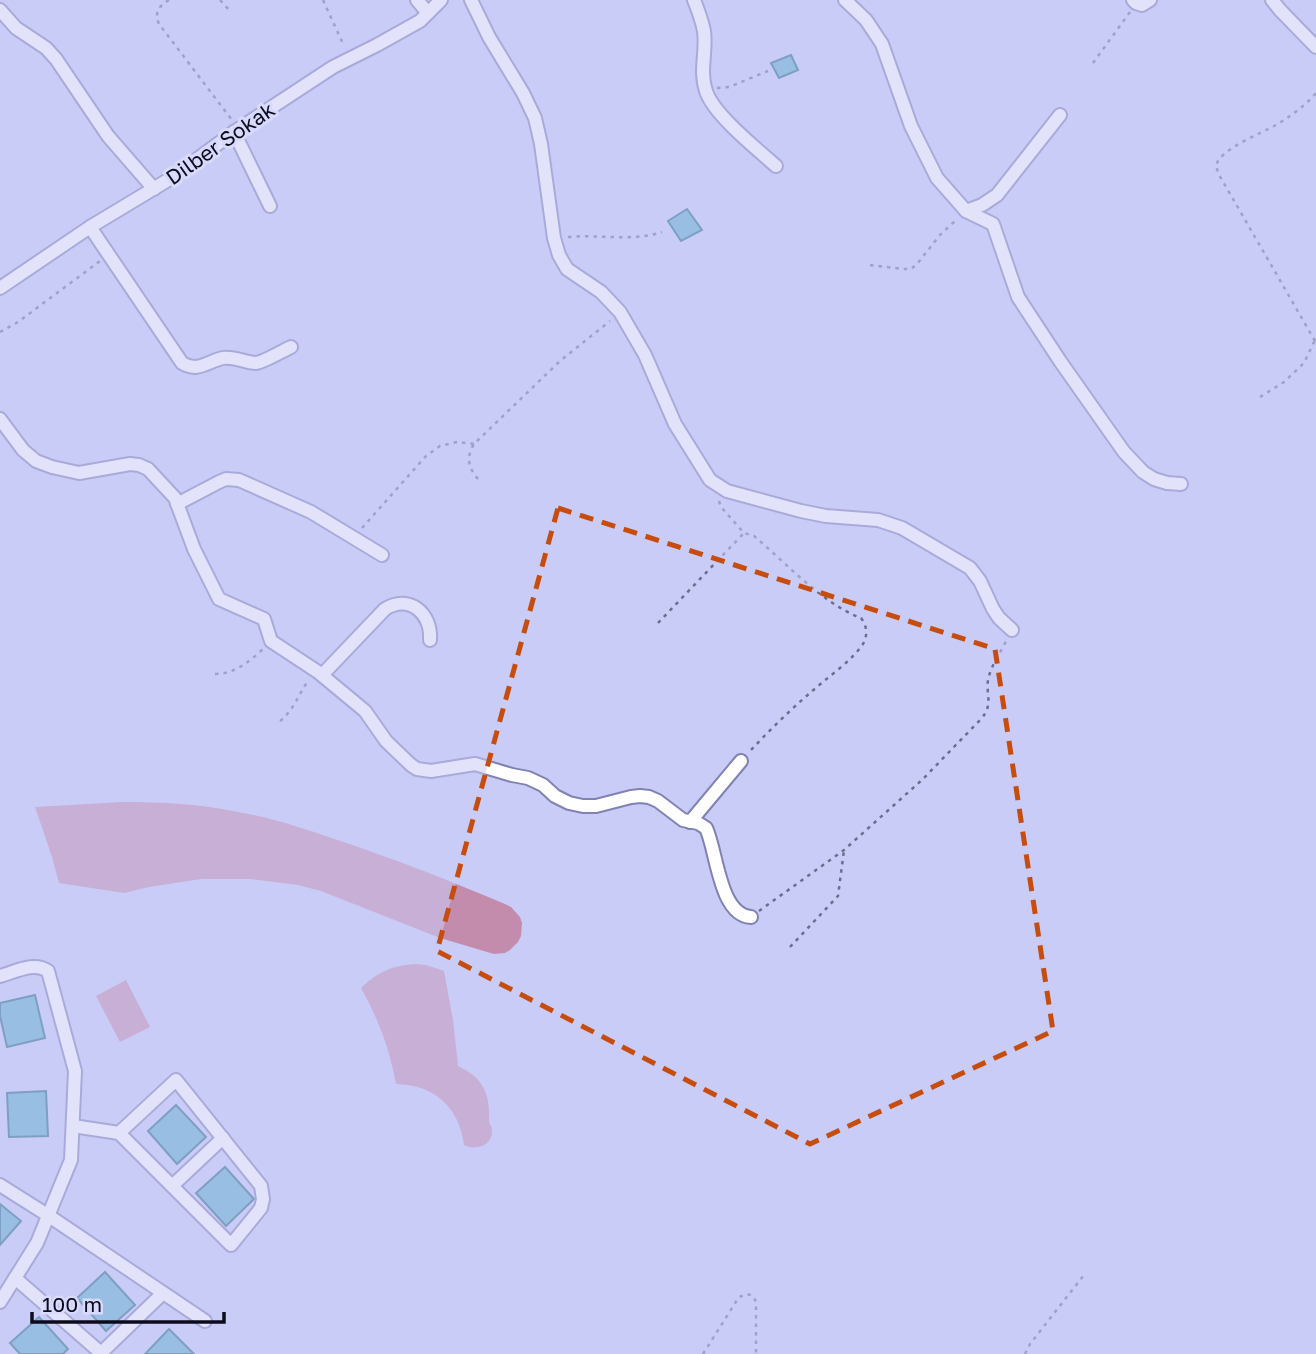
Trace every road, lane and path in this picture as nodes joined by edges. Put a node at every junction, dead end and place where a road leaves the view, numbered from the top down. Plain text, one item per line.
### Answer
1 (169, 0) edge
2 (220, 0) edge
3 (323, 0) edge
4 (417, 0) edge
5 (441, 0) edge
6 (471, 0) edge
7 (694, 0) edge
8 (845, 0) edge
9 (1150, 0) edge
10 (1272, 0) edge
11 (1135, 2) edge
12 (0, 10) edge
13 (230, 12) dead end
14 (428, 13) junction
15 (1316, 47) edge
16 (350, 59) junction
17 (1093, 63) dead end
18 (768, 71) dead end
19 (705, 90) junction
20 (1316, 93) edge
21 (1060, 115) dead end
22 (237, 130) junction
23 (776, 166) dead end
24 (153, 189) junction
25 (270, 206) dead end
26 (966, 211) junction
27 (90, 227) junction
28 (662, 232) dead end
29 (554, 238) junction
30 (108, 254) junction
31 (870, 265) dead end
32 (0, 288) edge
33 (620, 312) junction
34 (0, 332) edge
35 (1315, 340) edge
36 (291, 347) dead end
37 (1260, 397) dead end
38 (0, 419) edge
39 (474, 444) junction
40 (478, 479) dead end
41 (1181, 484) dead end
42 (721, 488) junction
43 (177, 504) junction
44 (744, 533) junction
45 (353, 538) junction
46 (382, 555) dead end
47 (657, 622) dead end
48 (1012, 630) joint
49 (430, 640) dead end
50 (271, 641) junction
51 (215, 674) dead end
52 (320, 674) junction
53 (280, 721) dead end
54 (741, 761) joint
55 (690, 822) junction
56 (844, 850) junction
57 (751, 916) joint
58 (790, 947) dead end
59 (0, 976) edge
60 (73, 1126) junction
61 (119, 1133) junction
62 (223, 1138) junction
63 (0, 1185) edge
64 (172, 1186) junction
65 (49, 1216) junction
66 (1084, 1275) dead end
67 (15, 1278) junction
68 (163, 1293) junction
69 (0, 1302) edge
70 (205, 1321) dead end
71 (101, 1353) edge
72 (703, 1354) edge
73 (756, 1354) edge
74 (1025, 1354) edge

1 - 22 path
2 - 13 path
3 - 16 path
4 - 14 street
5 - 14 street, Dilber Sokak
6 - 29 street
7 - 19 street
8 - 26 street
9 - 11 street
10 - 15 street
11 - 17 path
12 - 24 street
14 - 16 street, Dilber Sokak
16 - 22 street, Dilber Sokak
18 - 19 path
19 - 23 street
20 - 35 path
21 - 26 street
22 - 24 street, Dilber Sokak
22 - 25 street
24 - 27 street, Dilber Sokak
26 - 31 path
26 - 41 street
27 - 30 street
27 - 32 street, Dilber Sokak
28 - 29 path
29 - 33 street
30 - 34 path
30 - 36 street
33 - 39 path
33 - 42 street
35 - 37 path
38 - 43 street
39 - 40 path
39 - 45 path
42 - 44 path
42 - 48 street
43 - 45 street
43 - 50 street
44 - 47 path
44 - 54 path
45 - 46 street
48 - 56 path
49 - 52 street
50 - 51 path
50 - 52 street
52 - 53 path
52 - 55 street
54 - 55 street
55 - 57 street
56 - 57 path
56 - 58 path
59 - 60 street
60 - 61 street
60 - 65 street
61 - 62 street
61 - 64 street
62 - 64 street
62 - 64 street
63 - 65 street
65 - 67 street
65 - 68 street
66 - 74 path
67 - 69 street
67 - 71 street
68 - 70 street
68 - 71 street
72 - 73 path

